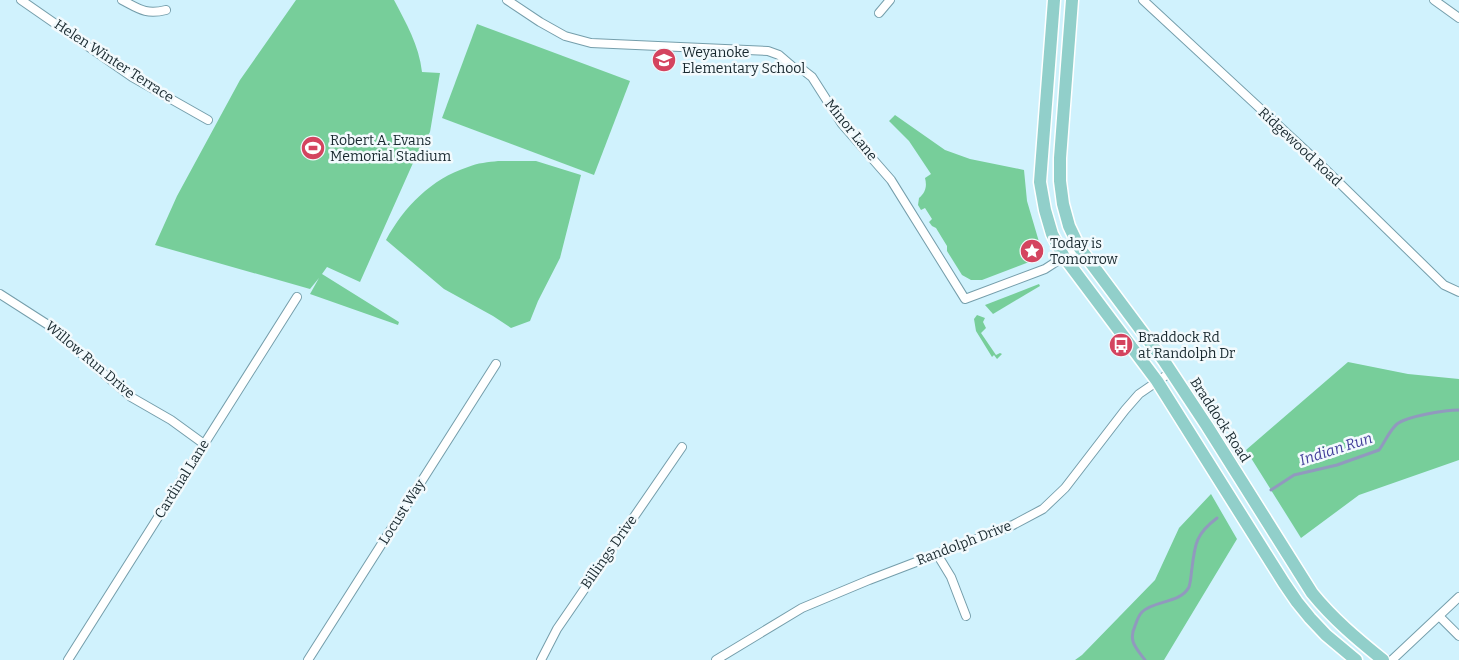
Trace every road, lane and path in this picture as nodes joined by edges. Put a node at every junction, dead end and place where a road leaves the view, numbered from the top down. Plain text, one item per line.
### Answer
1 (21, 0) edge
2 (122, 0) edge
3 (508, 0) edge
4 (890, 0) edge
5 (1054, 0) edge
6 (1072, 0) edge
7 (1143, 0) edge
8 (1434, 0) edge
9 (166, 10) dead end
10 (879, 13) dead end
11 (1459, 18) edge
12 (208, 120) dead end
13 (1079, 247) junction
14 (1064, 257) junction
15 (1459, 292) edge
16 (0, 294) edge
17 (297, 297) dead end
18 (496, 364) dead end
19 (1171, 372) junction
20 (1156, 381) junction
21 (204, 444) junction
22 (682, 447) dead end
23 (937, 554) junction
24 (1459, 598) edge
25 (966, 616) dead end
26 (1439, 616) junction
27 (1459, 636) edge
28 (68, 660) edge
29 (308, 660) edge
30 (541, 660) edge
31 (716, 660) edge
32 (1356, 660) edge
33 (1382, 660) edge
34 (1392, 660) edge

1 - 12 street, Helen Winter Terrace
2 - 9 street
3 - 14 street, Minor Lane
4 - 10 street
5 - 14 main road
6 - 13 main road, Braddock Road
7 - 15 street, Ridgewood Road
8 - 11 street
13 - 14 street, Minor Lane
13 - 19 main road, Braddock Road
14 - 20 main road
16 - 21 street, Willow Run Drive
17 - 21 street, Cardinal Lane
18 - 29 street, Locust Way
19 - 20 street, Randolph Drive
19 - 33 main road, Braddock Road
20 - 23 street, Randolph Drive
20 - 32 main road
21 - 28 street, Cardinal Lane
22 - 30 street, Billings Drive
23 - 25 street
23 - 31 street, Randolph Drive
24 - 26 street
26 - 27 street
26 - 34 street

